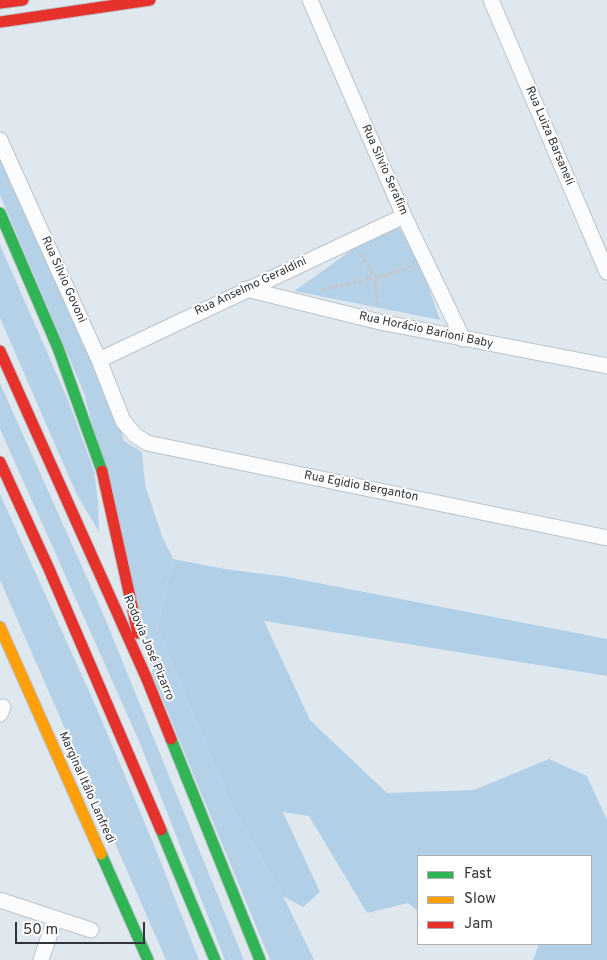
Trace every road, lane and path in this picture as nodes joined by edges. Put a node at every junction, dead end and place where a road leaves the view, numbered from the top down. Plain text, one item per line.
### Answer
1 (23, 0) edge
2 (150, 0) edge
3 (310, 0) edge
4 (491, 0) edge
5 (0, 3) edge
6 (75, 5) edge
7 (0, 22) edge
8 (0, 140) edge
9 (0, 213) edge
10 (404, 216) junction
11 (353, 239) junction
12 (427, 262) junction
13 (607, 272) edge
14 (372, 273) junction
15 (377, 278) junction
16 (369, 279) junction
17 (375, 282) junction
18 (246, 288) junction
19 (313, 292) dead end
20 (380, 322) junction
21 (463, 339) junction
22 (0, 351) edge
23 (99, 360) junction
24 (607, 366) edge
25 (124, 421) joint
26 (0, 462) edge
27 (607, 538) edge
28 (0, 627) edge
29 (146, 677) junction
30 (0, 900) edge
31 (55, 919) junction
32 (91, 930) dead end
33 (41, 960) edge
34 (148, 960) edge
35 (215, 960) edge
36 (260, 960) edge

1 - 5 main road
2 - 6 main road
3 - 10 street, Rua Silvio Serafim
4 - 13 street, Rua Luiza Barsaneli
6 - 7 main road
8 - 23 street, Rua Silvio Govoni
9 - 29 main road
10 - 11 street, Rua Anselmo Geraldini
10 - 12 street, Rua Silvio Serafim
11 - 14 path
11 - 18 street, Rua Anselmo Geraldini
12 - 15 path
12 - 21 street, Rua Silvio Serafim
14 - 15 path
14 - 16 path
15 - 17 path
16 - 17 path
16 - 19 path
17 - 20 path
18 - 20 street, Rua Horácio Barioni Baby
18 - 23 street, Rua Anselmo Geraldini
20 - 21 street, Rua Horácio Barioni Baby
21 - 24 street, Rua Horácio Barioni Baby
22 - 29 main road, Rodovia José Pizarro
23 - 25 street, Rua Silvio Govoni
25 - 27 street, Rua Egidio Berganton
26 - 35 main road
28 - 34 main road, Marginal Itálo Lanfredi
29 - 36 main road, Rodovia José Pizarro
30 - 31 street
31 - 32 street
31 - 33 street

